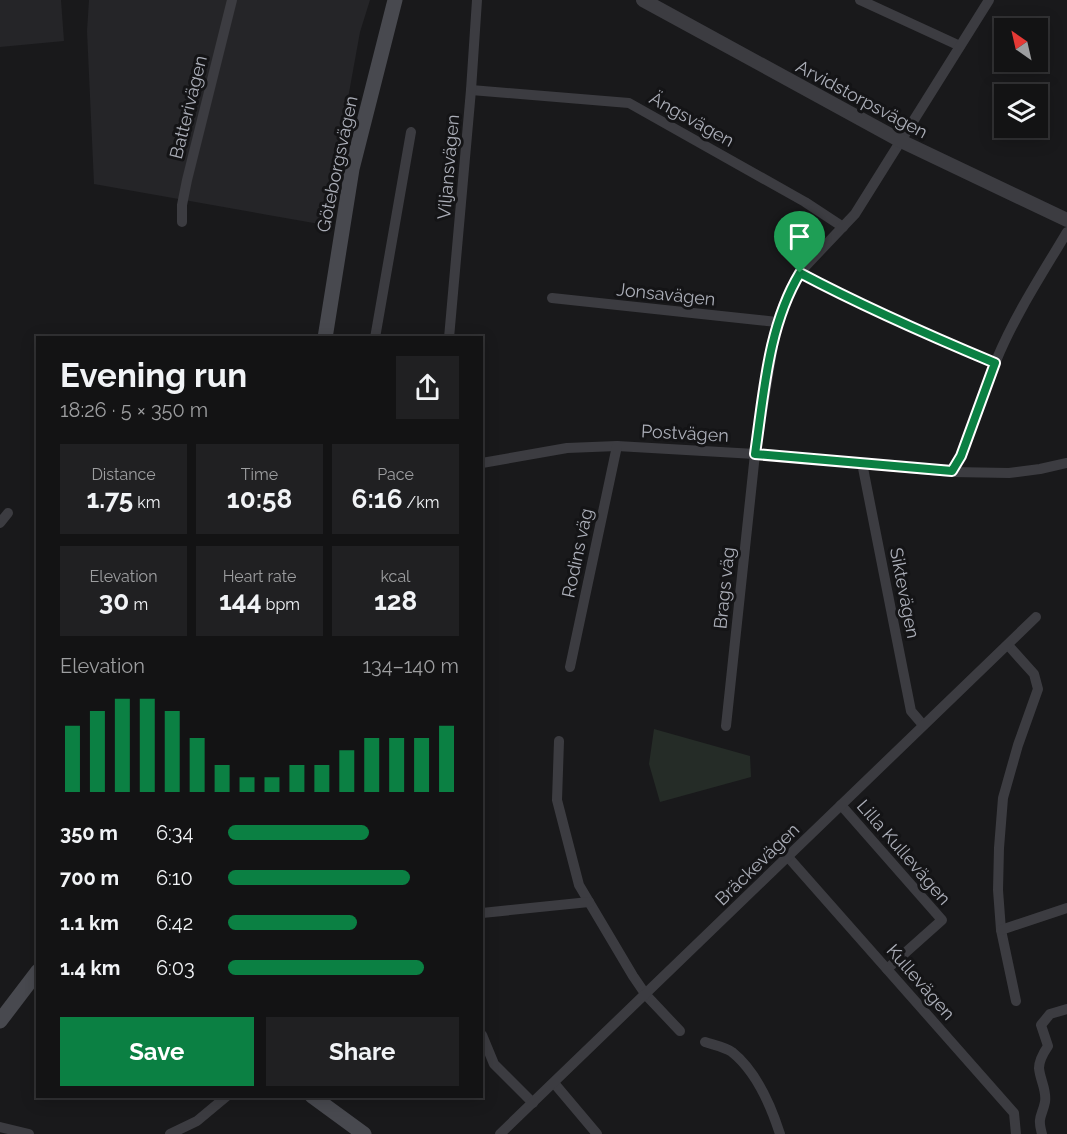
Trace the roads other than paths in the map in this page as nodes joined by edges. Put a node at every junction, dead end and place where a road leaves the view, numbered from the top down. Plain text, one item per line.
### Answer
1 (232, 0) edge
2 (395, 0) edge
3 (477, 0) edge
4 (644, 0) edge
5 (860, 0) edge
6 (989, 0) edge
7 (960, 46) junction
8 (471, 90) junction
9 (411, 132) dead end
10 (901, 141) junction
11 (1067, 220) edge
12 (182, 222) dead end
13 (843, 227) junction
14 (1067, 232) edge
15 (800, 273) junction
16 (552, 298) dead end
17 (777, 322) junction
18 (325, 336) edge
19 (375, 336) edge
20 (449, 336) edge
21 (995, 363) junction
22 (617, 446) junction
23 (755, 454) junction
24 (483, 463) edge
25 (862, 463) junction
26 (1067, 463) edge
27 (952, 471) junction
28 (8, 513) dead end
29 (0, 523) edge
30 (1036, 617) dead end
31 (1008, 645) junction
32 (570, 667) dead end
33 (923, 725) junction
34 (726, 726) dead end
35 (559, 741) dead end
36 (841, 805) junction
37 (788, 857) junction
38 (589, 902) junction
39 (1067, 908) edge
40 (483, 913) edge
41 (1001, 930) junction
42 (887, 969) junction
43 (36, 974) edge
44 (646, 995) junction
45 (1016, 1001) dead end
46 (1067, 1009) edge
47 (0, 1021) edge
48 (680, 1031) dead end
49 (483, 1037) edge
50 (705, 1042) dead end
51 (554, 1083) junction
52 (224, 1098) edge
53 (315, 1098) edge
54 (533, 1102) junction
55 (0, 1127) edge
56 (29, 1134) edge
57 (170, 1134) edge
58 (364, 1134) edge
59 (500, 1134) edge
60 (597, 1134) edge
61 (780, 1134) edge
62 (1016, 1134) edge
63 (1042, 1134) edge

1 - 12 street, Batterivägen
2 - 18 main road, Göteborgsvägen
3 - 8 street, Viljansvägen
4 - 10 street, Arvidstorpsvägen
5 - 7 street
6 - 7 street
7 - 10 street
8 - 13 street, Ängsvägen
8 - 20 street, Viljansvägen
9 - 19 street
10 - 11 street, Arvidstorpsvägen
10 - 13 street
13 - 15 street
14 - 21 street
15 - 17 street
15 - 21 street
16 - 17 street, Jonsavägen
17 - 23 street
21 - 27 street
22 - 23 street, Postvägen
22 - 24 street, Postvägen
22 - 32 street, Rodins väg
23 - 25 street, Postvägen
23 - 34 street, Brags väg
25 - 27 street, Postvägen
25 - 33 street, Siktevägen
26 - 27 street, Postvägen
28 - 29 street
30 - 31 street, Bräckevägen
31 - 33 street, Bräckevägen
31 - 41 street
33 - 36 street, Bräckevägen
35 - 38 street
36 - 37 street, Bräckevägen
36 - 42 street, Lilla Kullevägen
37 - 42 street, Kullevägen
37 - 44 street, Bräckevägen
38 - 40 street
38 - 44 street
39 - 41 street
41 - 45 street
42 - 62 street, Kullevägen
43 - 47 main road
44 - 48 street
44 - 51 street, Bräckevägen
46 - 63 street
49 - 54 street
50 - 61 street
51 - 54 street, Bräckevägen
51 - 60 street
52 - 57 street
53 - 58 main road
54 - 59 street, Bräckevägen
55 - 56 street

